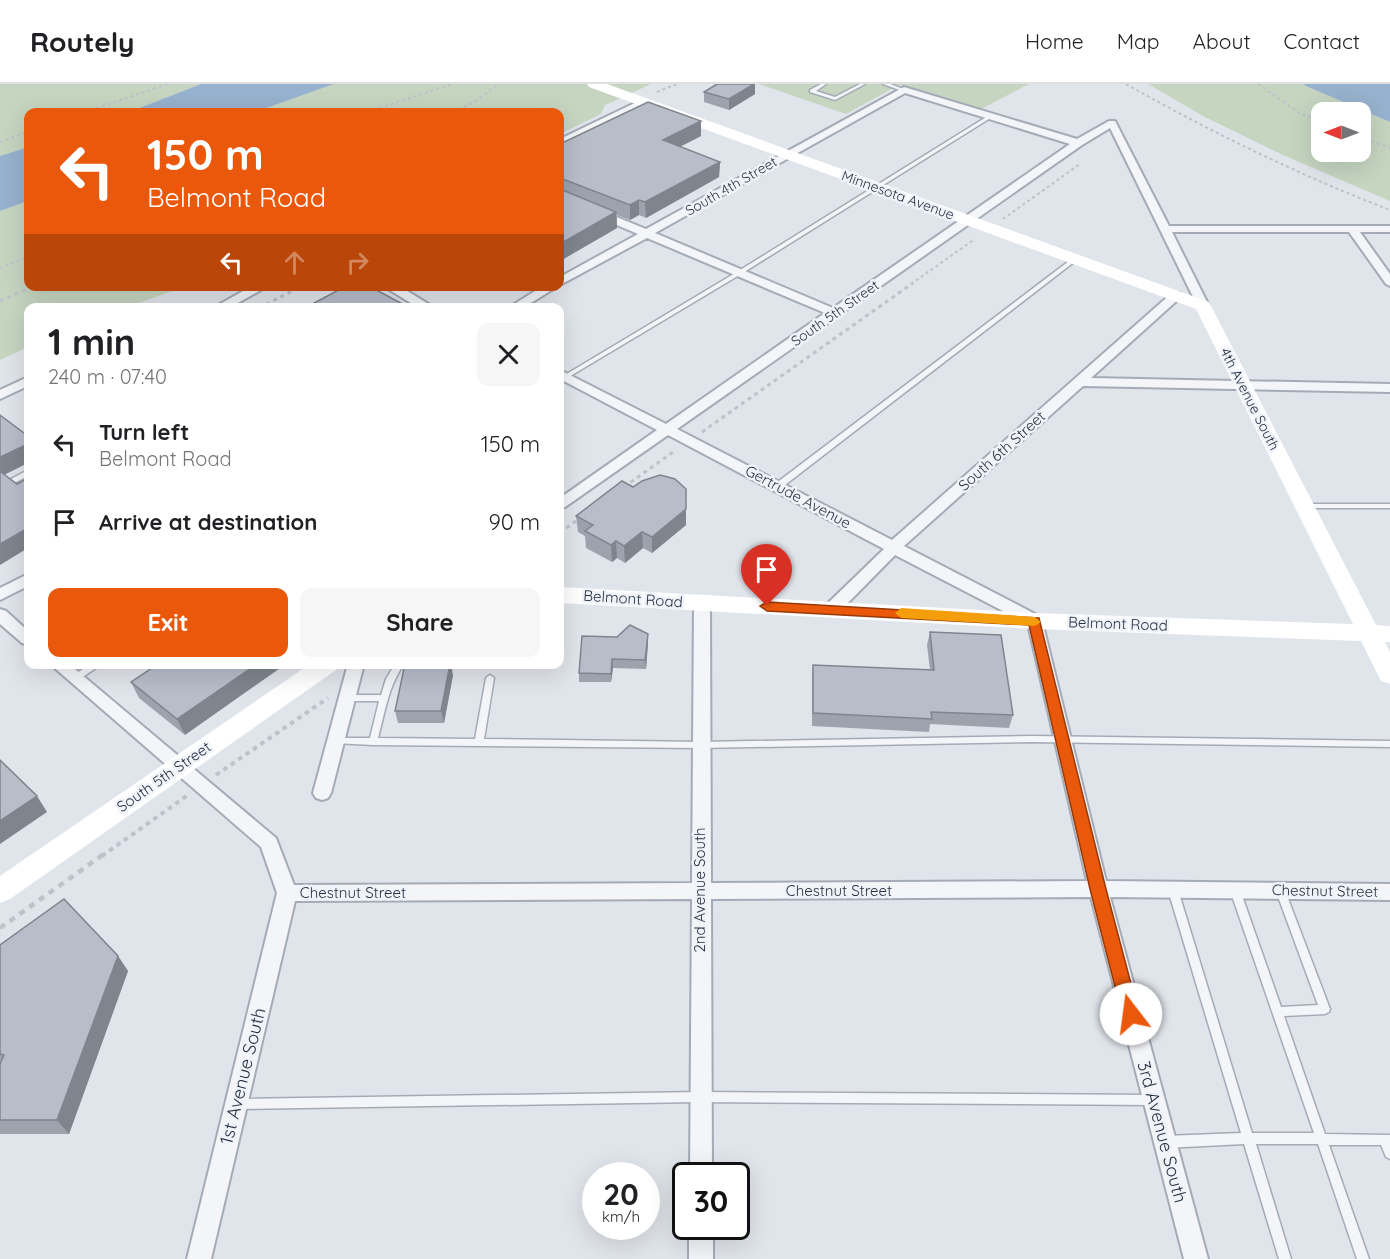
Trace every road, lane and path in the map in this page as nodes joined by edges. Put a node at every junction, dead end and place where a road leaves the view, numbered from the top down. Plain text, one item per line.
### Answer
1 (168, 84) edge
2 (452, 84) edge
3 (499, 84) edge
4 (594, 84) edge
5 (824, 84) edge
6 (863, 84) edge
7 (885, 84) edge
8 (1126, 84) edge
9 (1258, 84) edge
10 (904, 90) junction
11 (641, 103) junction
12 (97, 108) edge
13 (380, 108) edge
14 (461, 108) edge
15 (990, 117) junction
16 (1311, 118) edge
17 (1112, 123) joint
18 (24, 133) edge
19 (564, 141) edge
20 (1371, 141) edge
21 (0, 142) edge
22 (1078, 143) junction
23 (1390, 148) edge
24 (787, 154) junction
25 (1080, 164) dead end
26 (875, 187) junction
27 (564, 199) edge
28 (1390, 210) edge
29 (967, 220) junction
30 (990, 228) junction
31 (1351, 228) junction
32 (1163, 229) junction
33 (1390, 229) edge
34 (646, 235) junction
35 (24, 259) edge
36 (1074, 259) junction
37 (0, 268) edge
38 (739, 273) junction
39 (564, 280) edge
40 (1390, 282) edge
41 (24, 290) edge
42 (252, 291) edge
43 (292, 291) edge
44 (398, 291) edge
45 (543, 291) edge
46 (1176, 296) junction
47 (0, 301) edge
48 (229, 303) edge
49 (270, 303) edge
50 (420, 303) edge
51 (523, 303) edge
52 (1203, 306) junction
53 (835, 313) junction
54 (564, 375) edge
55 (564, 378) edge
56 (1081, 382) junction
57 (24, 383) edge
58 (1242, 385) junction
59 (1390, 388) edge
60 (0, 395) edge
61 (668, 429) junction
62 (690, 440) junction
63 (24, 475) edge
64 (778, 486) junction
65 (0, 488) edge
66 (615, 493) edge
67 (564, 501) edge
68 (1305, 506) junction
69 (1390, 506) edge
70 (587, 513) edge
71 (564, 530) edge
72 (894, 547) junction
73 (24, 581) edge
74 (0, 595) edge
75 (564, 595) edge
76 (702, 603) junction
77 (832, 609) junction
78 (0, 615) edge
79 (1035, 621) junction
80 (1380, 634) edge
81 (24, 636) edge
82 (64, 669) edge
83 (90, 669) edge
84 (321, 669) edge
85 (355, 669) edge
86 (395, 669) edge
87 (1390, 675) edge
88 (75, 678) junction
89 (490, 678) dead end
90 (347, 698) junction
91 (385, 698) junction
92 (1064, 740) junction
93 (336, 741) junction
94 (373, 742) junction
95 (479, 742) junction
96 (701, 744) junction
97 (1390, 744) edge
98 (179, 766) junction
99 (322, 793) dead end
100 (1098, 889) junction
101 (1173, 890) junction
102 (1235, 890) junction
103 (0, 891) edge
104 (1281, 891) junction
105 (699, 892) junction
106 (1390, 892) edge
107 (287, 893) junction
108 (1278, 1012) junction
109 (700, 1097) junction
110 (1153, 1100) junction
111 (236, 1104) junction
112 (1248, 1138) junction
113 (1322, 1138) junction
114 (1387, 1140) edge
115 (1165, 1142) junction
116 (1390, 1153) edge
117 (701, 1162) edge
118 (701, 1240) edge
119 (199, 1259) edge
120 (701, 1259) edge
121 (1196, 1259) edge
122 (1285, 1259) edge
123 (1363, 1259) edge

1 - 12 path
2 - 13 path
3 - 14 path
4 - 11 street, Minnesota Avenue
5 - 6 lane
7 - 10 lane
8 - 28 path
9 - 16 path
10 - 15 street
10 - 24 street, South 4th Street
11 - 19 street
11 - 24 street, Minnesota Avenue
15 - 22 street
15 - 26 lane
17 - 22 street, South 5th Street
17 - 32 street, 4th Avenue South
18 - 21 path
20 - 23 path
22 - 29 street, South 5th Street
24 - 26 street, Minnesota Avenue
24 - 34 street, South 4th Street
25 - 30 path
26 - 29 street, Minnesota Avenue
26 - 38 lane
27 - 34 street
29 - 30 street, Minnesota Avenue
29 - 53 street, South 5th Street
30 - 36 street, Minnesota Avenue
30 - 62 path
31 - 32 street
31 - 33 street
31 - 40 street
32 - 52 street, 4th Avenue South
34 - 38 street
34 - 39 street, South 4th Street
35 - 37 path
36 - 46 street, Minnesota Avenue
36 - 64 lane
38 - 53 street
38 - 54 lane
41 - 47 path
42 - 48 street
43 - 49 path
44 - 50 street
45 - 51 street
46 - 52 street, Minnesota Avenue
46 - 56 street, South 6th Street
52 - 58 street, 4th Avenue South
53 - 61 street, South 5th Street
55 - 61 street, Gertrude Avenue
56 - 58 street
56 - 72 street, South 6th Street
57 - 60 street
58 - 59 street
58 - 68 street, 4th Avenue South
61 - 62 street, Gertrude Avenue
61 - 67 street, South 5th Street
62 - 64 street, Gertrude Avenue
62 - 66 path
63 - 65 lane
64 - 72 street, Gertrude Avenue
68 - 69 lane
68 - 80 street, 4th Avenue South
70 - 71 path
72 - 77 street, South 6th Street
72 - 79 street, Gertrude Avenue
73 - 74 street
75 - 76 street, Belmont Road
76 - 77 street, Belmont Road
76 - 96 street, 2nd Avenue South
77 - 79 street, Belmont Road
78 - 81 street
79 - 80 street, Belmont Road
79 - 92 street, 3rd Avenue South
80 - 87 street, 4th Avenue South
82 - 88 street
83 - 88 lane
84 - 98 street, South 5th Street
85 - 90 street
86 - 91 lane
88 - 98 street
89 - 95 lane
90 - 91 lane
90 - 93 street
91 - 94 lane
92 - 96 lane
92 - 97 lane
92 - 100 street, 3rd Avenue South
93 - 94 lane
93 - 99 street
94 - 95 lane
95 - 96 lane
96 - 105 street, 2nd Avenue South
98 - 103 street, South 5th Street
98 - 107 street
100 - 101 street, Chestnut Street
100 - 105 street, Chestnut Street
100 - 110 street, 3rd Avenue South
101 - 102 street, Chestnut Street
101 - 112 lane
102 - 104 street, Chestnut Street
102 - 108 lane
104 - 106 street, Chestnut Street
104 - 108 lane
105 - 107 street, Chestnut Street
105 - 109 street, 2nd Avenue South
107 - 111 street, 1st Avenue South
108 - 113 lane
109 - 110 lane
109 - 111 lane
109 - 117 street, 2nd Avenue South
110 - 115 street, 3rd Avenue South
111 - 119 street, 1st Avenue South
112 - 113 lane
112 - 115 lane
112 - 122 lane
113 - 114 lane
113 - 123 lane
114 - 116 lane
115 - 121 street, 3rd Avenue South
118 - 120 street

